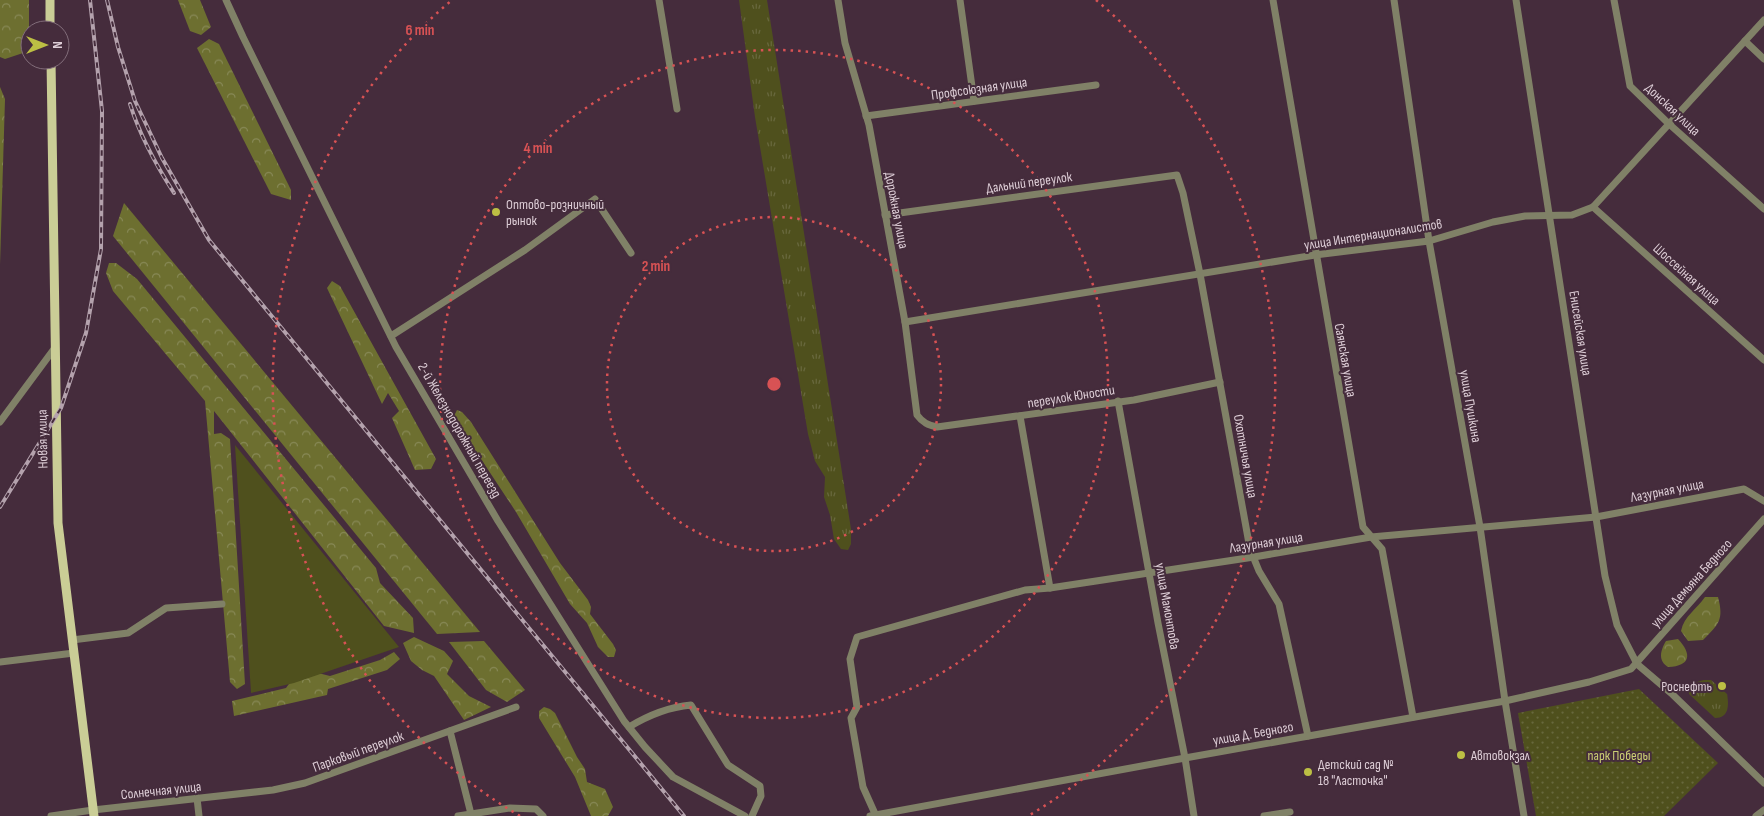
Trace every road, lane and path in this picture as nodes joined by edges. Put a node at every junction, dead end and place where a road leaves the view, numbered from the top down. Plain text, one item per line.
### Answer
1 (50, 0) edge
2 (226, 0) edge
3 (660, 0) edge
4 (838, 0) edge
5 (960, 0) edge
6 (1272, 0) edge
7 (1394, 0) edge
8 (1516, 0) edge
9 (1614, 0) edge
10 (50, 20) edge
11 (1764, 20) edge
12 (1745, 41) junction
13 (1764, 59) edge
14 (50, 70) edge
15 (1096, 85) dead end
16 (974, 101) junction
17 (677, 108) dead end
18 (866, 116) junction
19 (1668, 123) junction
20 (1177, 175) joint
21 (1593, 207) junction
22 (1764, 209) edge
23 (1550, 214) junction
24 (885, 215) junction
25 (1429, 241) junction
26 (631, 253) dead end
27 (1315, 255) junction
28 (1200, 274) junction
29 (905, 322) junction
30 (391, 336) junction
31 (54, 350) junction
32 (1764, 360) edge
33 (1220, 382) junction
34 (1118, 401) junction
35 (1020, 416) junction
36 (0, 422) edge
37 (926, 424) joint
38 (1764, 502) edge
39 (1596, 517) junction
40 (1764, 519) edge
41 (1480, 527) junction
42 (1370, 537) junction
43 (1254, 557) junction
44 (1149, 573) junction
45 (1050, 588) junction
46 (222, 604) dead end
47 (72, 640) junction
48 (74, 653) junction
49 (0, 662) edge
50 (1637, 664) junction
51 (1505, 701) junction
52 (516, 707) dead end
53 (1413, 717) junction
54 (629, 727) junction
55 (450, 731) junction
56 (1308, 736) junction
57 (1185, 758) junction
58 (1764, 783) edge
59 (273, 790) joint
60 (197, 798) junction
61 (1764, 810) edge
62 (1290, 812) dead end
63 (94, 813) edge
64 (471, 814) junction
65 (52, 816) edge
66 (199, 816) edge
67 (458, 816) edge
68 (543, 816) edge
69 (745, 816) edge
70 (752, 816) edge
71 (874, 816) edge
72 (1194, 816) edge
73 (1264, 816) edge
74 (1524, 816) edge
75 (1756, 816) edge

1 - 10 main road
2 - 30 street, 2-й Железнодорожный переезд
3 - 17 street
4 - 18 street, Дорожная улица
5 - 16 street
6 - 27 street, Саянская улица
7 - 25 street, улица Пушкина
8 - 23 street, Енисейская улица
9 - 19 street, Донская улица
11 - 12 street
12 - 13 street
12 - 19 street
14 - 31 main road, Новая улица
15 - 16 street, Профсоюзная улица
16 - 18 street, Профсоюзная улица
18 - 24 street, Дорожная улица
19 - 21 street
19 - 22 street, Донская улица
20 - 24 street, Дальний переулок
20 - 28 street, Охотничья улица
21 - 23 street, улица Интернационалистов
21 - 32 street, Шоссейная улица
23 - 25 street, улица Интернационалистов
23 - 39 street, Енисейская улица
24 - 29 street, Дорожная улица
25 - 27 street, улица Интернационалистов
25 - 41 street, улица Пушкина
26 - 30 street
27 - 28 street, улица Интернационалистов
27 - 42 street, Саянская улица
28 - 29 street, улица Интернационалистов
28 - 33 street, Охотничья улица
29 - 37 street, Дорожная улица
30 - 54 street, 2-й Железнодорожный переезд
31 - 36 street
31 - 47 main road, Новая улица
33 - 34 street, переулок Юности
33 - 43 street, Охотничья улица
34 - 35 street, переулок Юности
34 - 44 street, улица Мамонтова
35 - 37 street, переулок Юности
35 - 45 street
38 - 39 street, Лазурная улица
39 - 41 street, Лазурная улица
39 - 50 street, Енисейская улица
40 - 50 street, улица Демьяна Бедного
41 - 42 street, Лазурная улица
41 - 51 street, улица Пушкина
42 - 43 street, Лазурная улица
42 - 53 street, Саянская улица
43 - 44 street, Лазурная улица
43 - 56 street, Охотничья улица
44 - 45 street, Лазурная улица
44 - 57 street, улица Мамонтова
45 - 71 street, Лазурная улица
46 - 47 street
47 - 48 main road, Новая улица
48 - 49 street
48 - 63 main road, Новая улица
50 - 51 street, улица Д. Бедного
50 - 58 street
51 - 53 street, улица Д. Бедного
51 - 74 street, улица Пушкина
52 - 55 street, Парковый переулок
53 - 56 street, улица Д. Бедного
54 - 69 street, 2-й Железнодорожный переезд
54 - 70 street
55 - 59 street, Парковый переулок
55 - 64 street
56 - 57 street, улица Д. Бедного
57 - 71 street, улица Д. Бедного
57 - 72 street, улица Мамонтова
59 - 60 street, Солнечная улица
60 - 63 street, Солнечная улица
60 - 66 street
61 - 75 street
62 - 73 street
63 - 65 street, Солнечная улица
64 - 67 street
64 - 68 street

